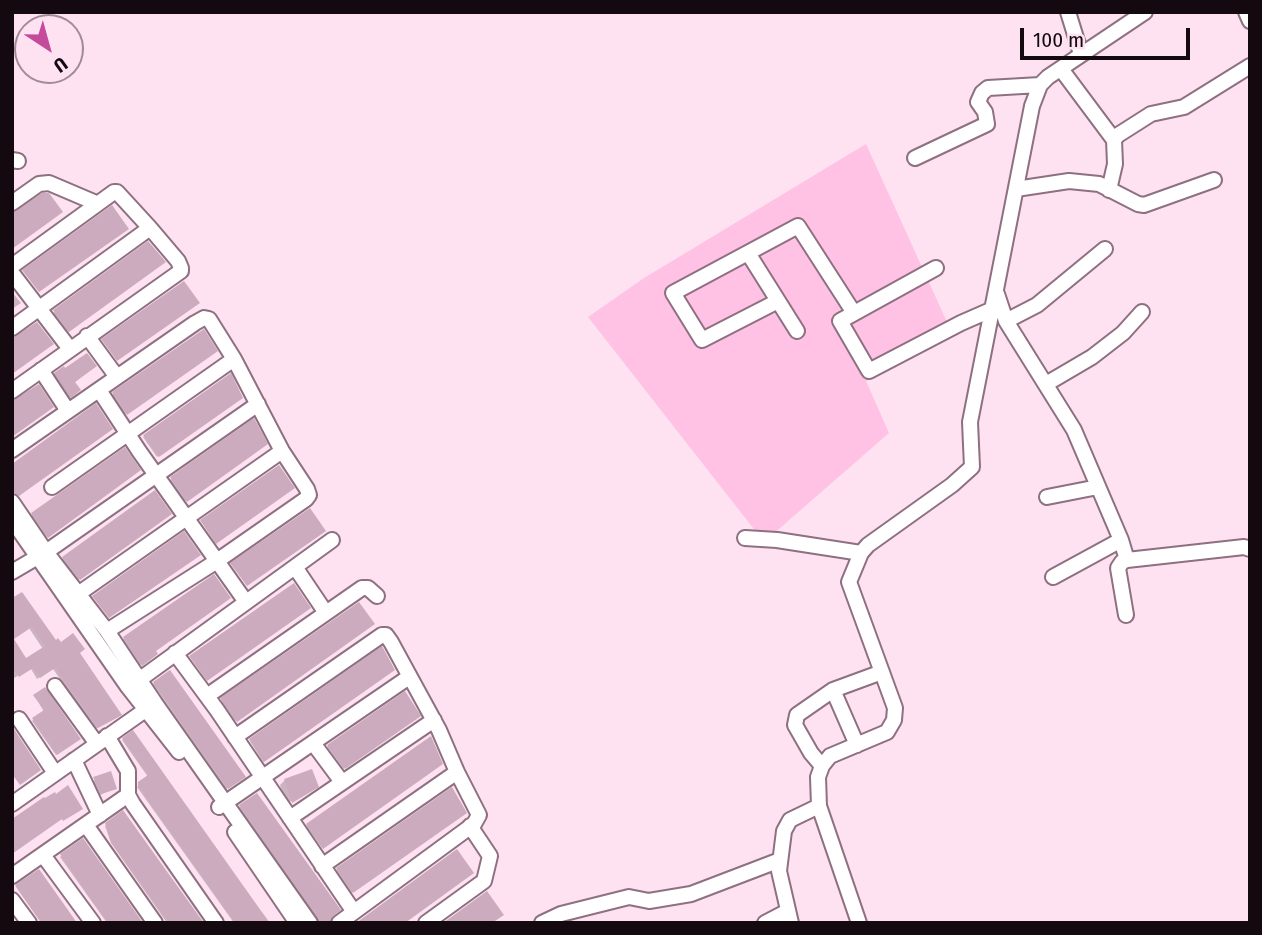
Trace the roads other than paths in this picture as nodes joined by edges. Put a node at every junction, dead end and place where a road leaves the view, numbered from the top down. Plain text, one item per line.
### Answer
1 (1068, 12) edge
2 (1145, 12) edge
3 (1246, 12) edge
4 (1250, 21) edge
5 (1082, 54) junction
6 (1250, 66) edge
7 (1060, 69) junction
8 (1040, 85) junction
9 (1114, 140) junction
10 (915, 158) dead end
11 (1214, 180) dead end
12 (1016, 189) junction
13 (1109, 190) junction
14 (12, 203) edge
15 (96, 204) junction
16 (150, 228) junction
17 (1105, 249) dead end
18 (748, 253) junction
19 (12, 266) edge
20 (936, 268) dead end
21 (12, 273) edge
22 (996, 293) junction
23 (778, 301) junction
24 (40, 307) junction
25 (993, 309) junction
26 (1142, 312) dead end
27 (854, 313) junction
28 (1006, 321) junction
29 (12, 328) edge
30 (796, 331) dead end
31 (87, 336) junction
32 (70, 349) junction
33 (234, 359) junction
34 (41, 370) junction
35 (117, 377) junction
36 (1046, 384) junction
37 (99, 390) junction
38 (12, 391) edge
39 (258, 404) junction
40 (68, 411) junction
41 (127, 433) junction
42 (12, 450) edge
43 (282, 451) junction
44 (157, 477) junction
45 (52, 487) dead end
46 (1098, 487) junction
47 (1047, 497) dead end
48 (12, 502) edge
49 (186, 518) junction
50 (12, 520) edge
51 (745, 538) dead end
52 (332, 540) dead end
53 (1121, 540) junction
54 (1250, 549) edge
55 (861, 553) junction
56 (42, 555) junction
57 (1126, 560) junction
58 (217, 561) junction
59 (295, 567) junction
60 (12, 572) edge
61 (1053, 577) dead end
62 (78, 594) junction
63 (377, 596) dead end
64 (246, 602) junction
65 (326, 613) junction
66 (1126, 615) dead end
67 (107, 631) junction
68 (175, 653) junction
69 (882, 672) junction
70 (409, 677) junction
71 (133, 684) junction
72 (55, 686) dead end
73 (832, 690) junction
74 (207, 696) junction
75 (150, 707) junction
76 (19, 719) dead end
77 (434, 720) junction
78 (235, 737) junction
79 (102, 740) junction
80 (313, 743) junction
81 (857, 745) junction
82 (74, 760) junction
83 (822, 765) junction
84 (457, 772) junction
85 (55, 773) junction
86 (263, 778) junction
87 (342, 782) junction
88 (128, 795) junction
89 (13, 801) edge
90 (222, 806) junction
91 (819, 806) junction
92 (100, 815) junction
93 (290, 818) junction
94 (86, 825) junction
95 (470, 826) junction
96 (43, 855) junction
97 (780, 860) junction
98 (322, 866) junction
99 (12, 876) edge
100 (12, 900) edge
101 (354, 912) junction
102 (790, 917) edge
103 (29, 923) edge
104 (93, 923) edge
105 (155, 923) edge
106 (216, 923) edge
107 (298, 923) edge
108 (310, 923) edge
109 (339, 923) edge
110 (426, 923) edge
111 (542, 923) edge
112 (765, 923) edge
113 (859, 923) edge

1 - 5 street
2 - 5 street
3 - 4 street
5 - 7 street
6 - 9 street
7 - 8 street
7 - 9 street
8 - 10 street
8 - 12 street
9 - 13 street
11 - 13 street
12 - 13 street
12 - 22 street
14 - 15 street
15 - 16 street
15 - 19 street
16 - 24 street
16 - 31 street
17 - 28 street
18 - 23 street
18 - 23 street
18 - 27 street
20 - 27 street
21 - 24 street
22 - 25 street
22 - 28 street
23 - 30 street
24 - 29 street
24 - 32 street
25 - 27 street
25 - 55 street
26 - 36 street
28 - 36 street
31 - 32 street
31 - 35 street
32 - 34 street
33 - 35 street
33 - 39 street
33 - 41 street
34 - 38 street
34 - 40 street
35 - 37 street
36 - 46 street
37 - 40 street
37 - 41 street
39 - 43 street
39 - 44 street
40 - 42 street
41 - 44 street
41 - 45 street
43 - 49 street
43 - 58 street
44 - 49 street
44 - 56 street
46 - 47 street
46 - 53 street
48 - 56 street
49 - 58 street
49 - 62 street
50 - 56 street
51 - 55 street
52 - 59 street
53 - 57 street
53 - 61 street
54 - 57 street
55 - 69 street
56 - 60 street
56 - 62 street
56 - 71 street
57 - 66 street
58 - 64 street
58 - 67 street
59 - 64 street
59 - 65 street
62 - 67 street
63 - 65 street
64 - 68 street
65 - 74 street
67 - 71 street
68 - 71 street
68 - 74 street
69 - 73 street
69 - 81 street
70 - 77 street
70 - 78 street
70 - 80 street
71 - 75 street
72 - 79 street
73 - 81 street
73 - 83 street
74 - 78 street
75 - 79 street
75 - 90 street
76 - 85 street
77 - 84 street
77 - 87 street
78 - 86 street
79 - 82 street
79 - 88 street
80 - 86 street
80 - 87 street
81 - 83 street
82 - 85 street
82 - 92 street
83 - 91 street
84 - 95 street
84 - 98 street
85 - 89 street
86 - 90 street
86 - 93 street
87 - 93 street
88 - 92 street
88 - 106 street
90 - 107 street
90 - 108 street
91 - 97 street
91 - 113 street
92 - 94 street
93 - 98 street
94 - 96 street
94 - 105 street
95 - 101 street
95 - 110 street
96 - 99 street
96 - 104 street
97 - 102 street
97 - 111 street
98 - 101 street
100 - 103 street
101 - 109 street
102 - 112 street

